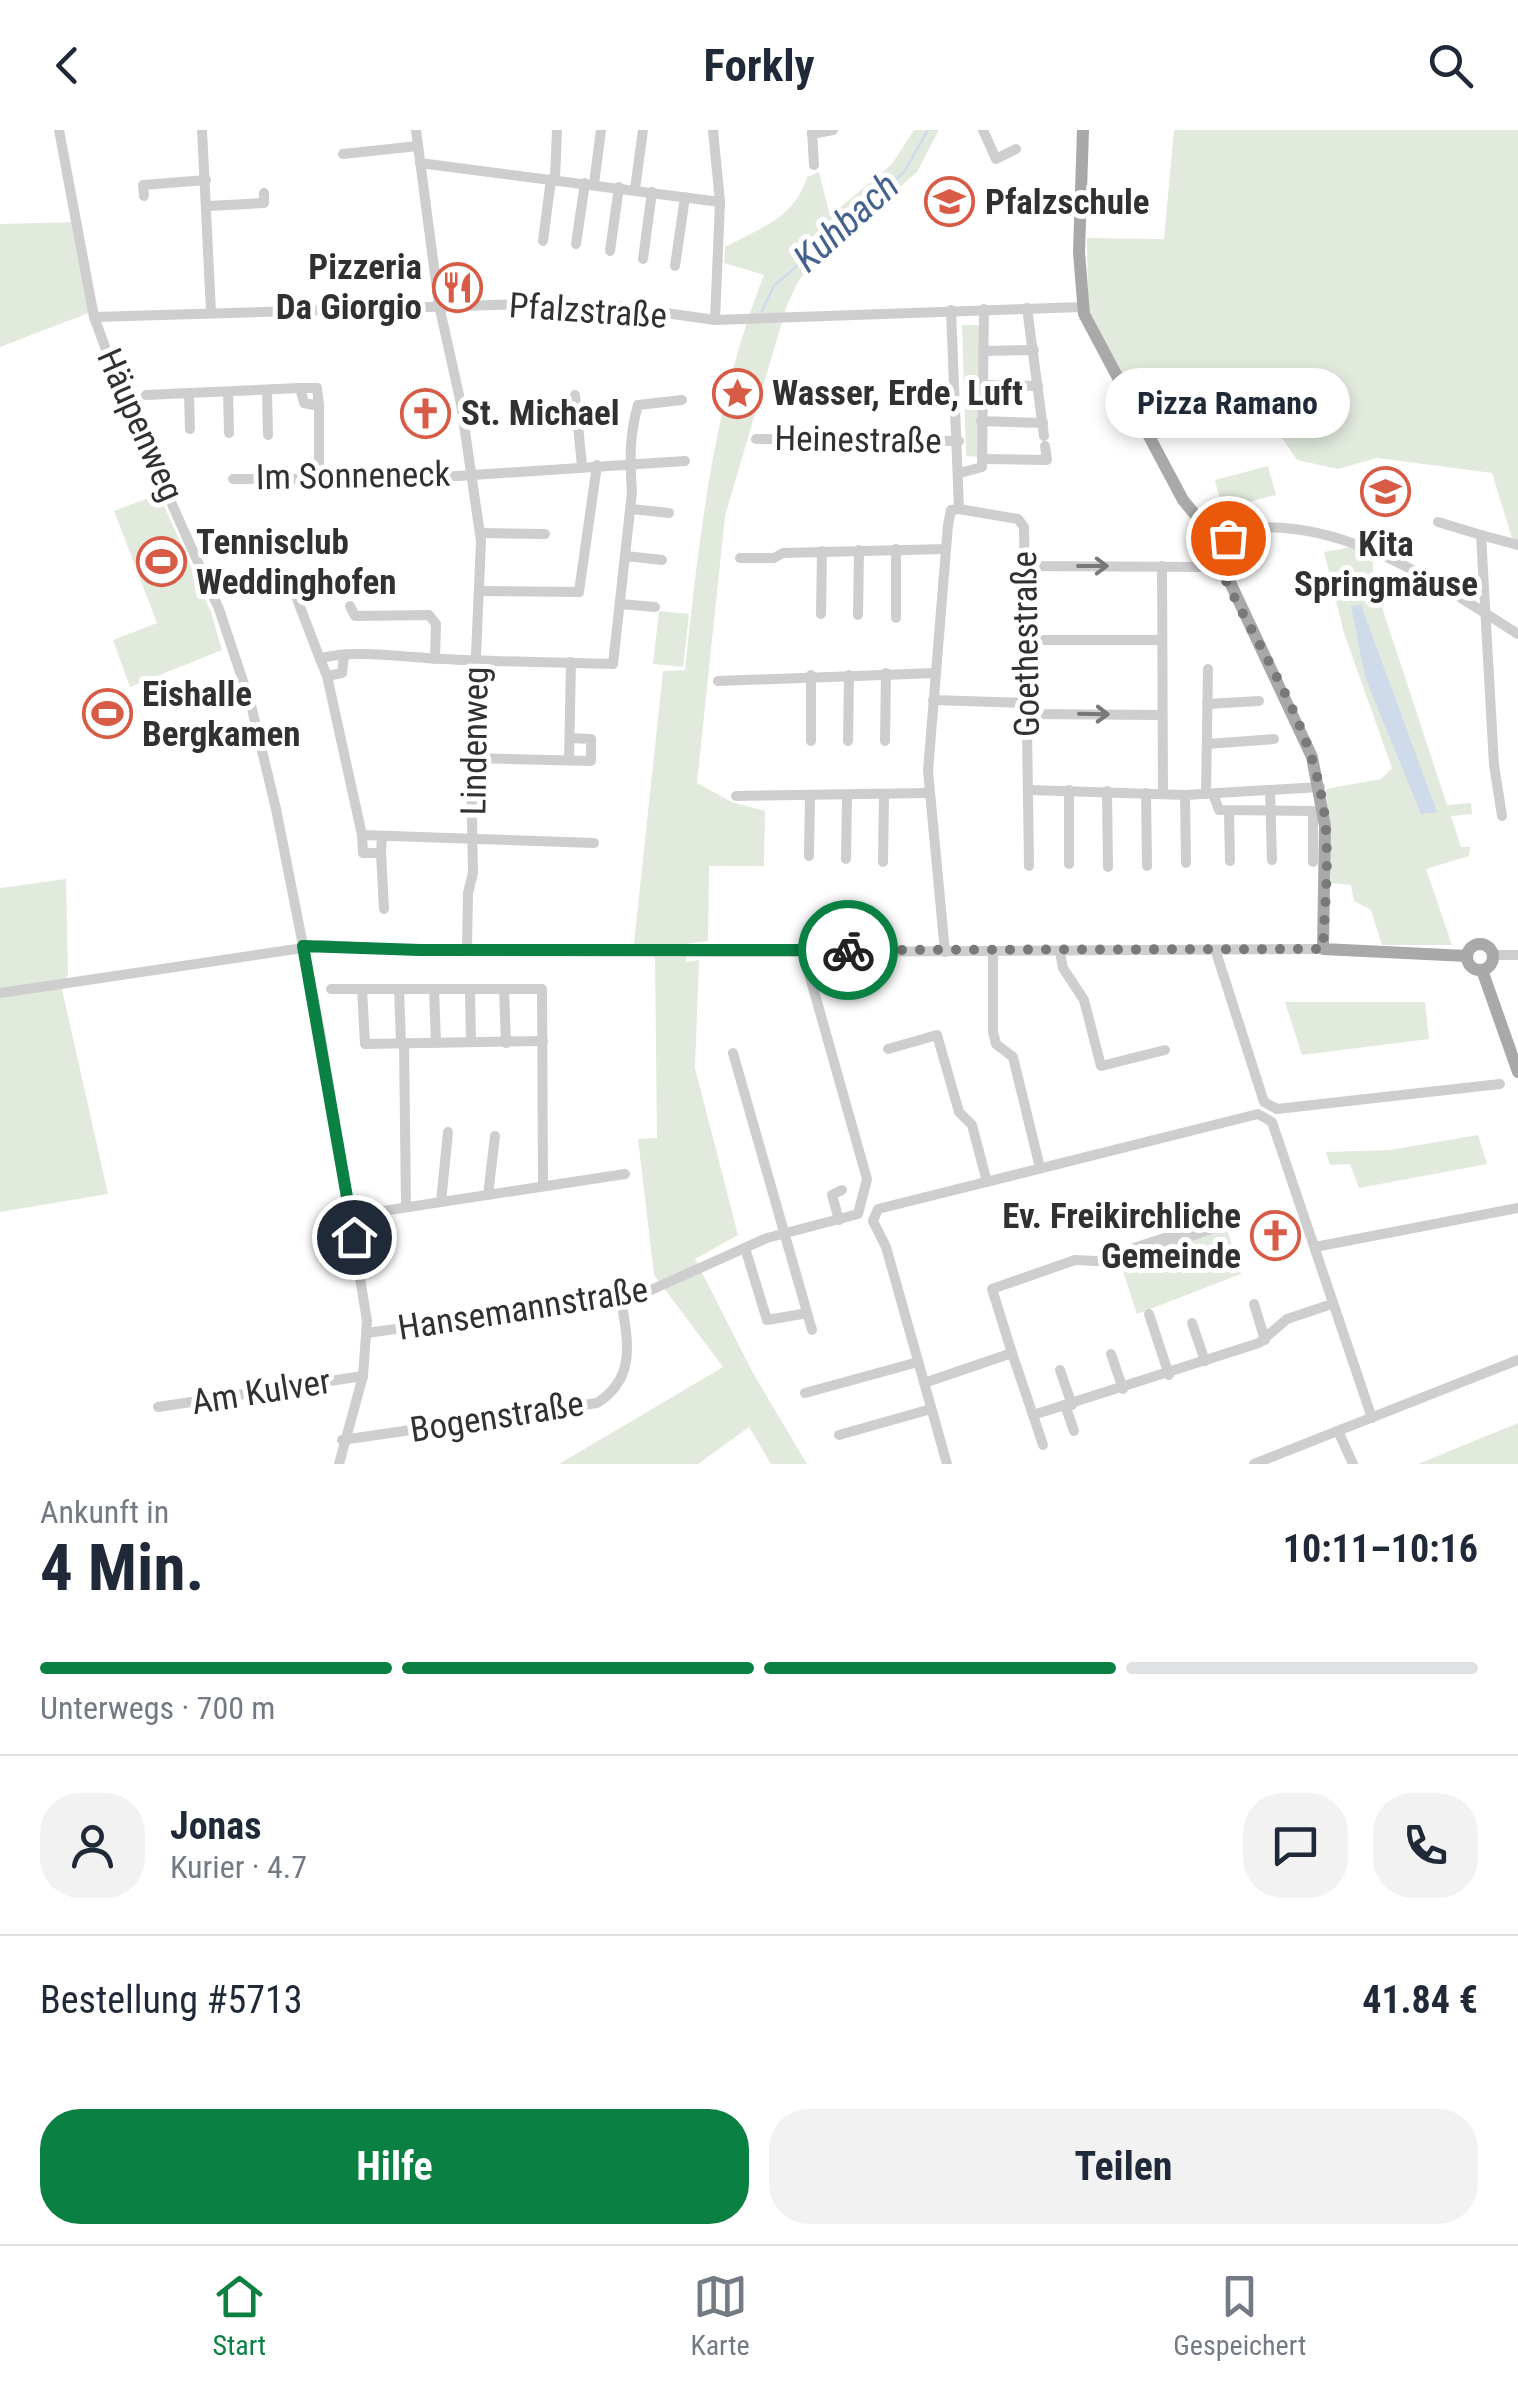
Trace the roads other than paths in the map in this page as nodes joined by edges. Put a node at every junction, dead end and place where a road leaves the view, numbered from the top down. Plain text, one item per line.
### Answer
1 (59, 130) edge
2 (202, 130) edge
3 (416, 130) edge
4 (557, 130) edge
5 (601, 130) edge
6 (643, 130) edge
7 (713, 130) edge
8 (833, 130) edge
9 (983, 130) edge
10 (1083, 130) edge
11 (812, 132) edge
12 (418, 146) junction
13 (1016, 149) dead end
14 (343, 154) dead end
15 (420, 162) junction
16 (814, 165) dead end
17 (553, 179) junction
18 (206, 180) junction
19 (589, 184) junction
20 (619, 187) junction
21 (636, 189) junction
22 (652, 192) junction
23 (264, 193) dead end
24 (144, 196) dead end
25 (685, 197) junction
26 (720, 202) junction
27 (208, 206) junction
28 (543, 241) dead end
29 (576, 244) dead end
30 (610, 251) dead end
31 (643, 259) dead end
32 (676, 266) dead end
33 (439, 305) junction
34 (1083, 307) junction
35 (1027, 308) junction
36 (984, 309) junction
37 (951, 310) junction
38 (211, 312) junction
39 (94, 317) junction
40 (715, 320) junction
41 (983, 350) junction
42 (1034, 350) junction
43 (982, 385) junction
44 (1038, 386) junction
45 (267, 390) junction
46 (228, 392) junction
47 (188, 394) junction
48 (146, 395) dead end
49 (575, 395) dead end
50 (682, 400) dead end
51 (982, 421) junction
52 (1043, 423) junction
53 (190, 428) dead end
54 (229, 434) dead end
55 (268, 435) dead end
56 (756, 438) dead end
57 (959, 442) junction
58 (982, 459) junction
59 (685, 460) dead end
60 (628, 464) junction
61 (597, 465) junction
62 (582, 466) junction
63 (473, 473) junction
64 (960, 474) junction
65 (233, 478) dead end
66 (319, 479) junction
67 (631, 509) junction
68 (959, 509) junction
69 (669, 513) dead end
70 (1206, 520) junction
71 (1438, 522) dead end
72 (1229, 530) junction
73 (480, 532) junction
74 (545, 534) dead end
75 (1481, 535) junction
76 (1518, 545) edge
77 (1212, 546) junction
78 (946, 548) junction
79 (859, 550) junction
80 (896, 550) junction
81 (822, 551) junction
82 (626, 556) junction
83 (740, 558) dead end
84 (662, 560) dead end
85 (1024, 566) junction
86 (1162, 566) junction
87 (1200, 567) dead end
88 (294, 591) dead end
89 (478, 591) junction
90 (620, 604) junction
91 (350, 606) dead end
92 (655, 607) dead end
93 (1484, 612) junction
94 (821, 614) dead end
95 (858, 616) dead end
96 (896, 618) dead end
97 (1518, 634) edge
98 (1026, 640) junction
99 (1161, 640) junction
100 (344, 656) junction
101 (435, 659) junction
102 (320, 660) junction
103 (478, 660) junction
104 (571, 662) junction
105 (1208, 668) dead end
106 (936, 673) junction
107 (886, 674) junction
108 (849, 675) junction
109 (327, 676) junction
110 (811, 676) junction
111 (718, 681) dead end
112 (933, 700) junction
113 (1260, 701) dead end
114 (1207, 704) junction
115 (1027, 709) junction
116 (1161, 715) junction
117 (570, 738) junction
118 (1274, 739) dead end
119 (811, 741) dead end
120 (848, 741) dead end
121 (885, 741) dead end
122 (1207, 744) junction
123 (472, 758) junction
124 (569, 760) junction
125 (1320, 787) junction
126 (1029, 790) junction
127 (1069, 790) junction
128 (1270, 790) junction
129 (1107, 791) junction
130 (1146, 792) junction
131 (928, 794) junction
132 (1162, 794) junction
133 (1210, 794) junction
134 (884, 795) junction
135 (1185, 795) junction
136 (736, 796) dead end
137 (810, 796) junction
138 (846, 796) junction
139 (1272, 811) junction
140 (1229, 812) junction
141 (1502, 816) dead end
142 (362, 836) junction
143 (382, 836) junction
144 (474, 840) junction
145 (594, 842) dead end
146 (381, 853) junction
147 (808, 856) dead end
148 (846, 858) dead end
149 (1272, 860) dead end
150 (1230, 861) dead end
151 (883, 862) dead end
152 (1313, 862) dead end
153 (1069, 864) dead end
154 (1186, 864) dead end
155 (1029, 866) dead end
156 (1147, 866) dead end
157 (1108, 867) dead end
158 (384, 909) dead end
159 (303, 946) junction
160 (467, 949) junction
161 (1323, 949) junction
162 (803, 952) junction
163 (945, 952) junction
164 (1060, 952) junction
165 (1216, 952) junction
166 (993, 953) junction
167 (1493, 955) junction
168 (1518, 955) edge
169 (1467, 956) junction
170 (1482, 970) junction
171 (331, 988) dead end
172 (362, 988) junction
173 (399, 989) junction
174 (434, 989) junction
175 (470, 989) junction
176 (504, 989) junction
177 (0, 993) edge
178 (543, 1041) junction
179 (472, 1042) junction
180 (436, 1043) junction
181 (506, 1043) junction
182 (402, 1044) junction
183 (888, 1049) dead end
184 (1164, 1050) dead end
185 (733, 1053) dead end
186 (1518, 1072) edge
187 (1500, 1084) dead end
188 (448, 1132) dead end
189 (495, 1136) dead end
190 (1040, 1168) junction
191 (625, 1174) dead end
192 (987, 1182) junction
193 (542, 1186) junction
194 (842, 1190) dead end
195 (488, 1194) junction
196 (441, 1202) junction
197 (406, 1207) junction
198 (1518, 1208) edge
199 (350, 1216) junction
200 (840, 1220) junction
201 (1234, 1220) dead end
202 (787, 1232) junction
203 (1315, 1247) junction
204 (745, 1248) junction
205 (621, 1298) junction
206 (1254, 1304) dead end
207 (1332, 1304) junction
208 (802, 1314) dead end
209 (1149, 1314) dead end
210 (1192, 1323) dead end
211 (812, 1330) dead end
212 (368, 1333) junction
213 (1265, 1340) junction
214 (1012, 1353) junction
215 (1112, 1354) dead end
216 (1518, 1360) edge
217 (1205, 1361) junction
218 (918, 1362) junction
219 (1060, 1370) dead end
220 (1169, 1375) junction
221 (364, 1376) junction
222 (924, 1384) junction
223 (1123, 1389) junction
224 (804, 1393) dead end
225 (1069, 1405) junction
226 (158, 1407) dead end
227 (930, 1409) junction
228 (1033, 1415) junction
229 (1372, 1418) junction
230 (1338, 1430) junction
231 (1074, 1431) dead end
232 (839, 1436) dead end
233 (342, 1440) junction
234 (1042, 1445) dead end
235 (339, 1464) edge
236 (947, 1464) edge
237 (1254, 1464) edge
238 (1353, 1464) edge

1 - 39 street, Häupenweg
2 - 18 street
3 - 12 street, Lindenweg
4 - 17 street
5 - 19 street
6 - 21 street
7 - 26 street
8 - 11 street
9 - 13 street
10 - 34 main road
11 - 16 street
12 - 14 street
12 - 15 street, Lindenweg
15 - 17 street
15 - 33 street, Lindenweg
17 - 19 street
17 - 28 street
18 - 24 street
18 - 27 street
19 - 20 street
19 - 29 street
20 - 21 street
20 - 30 street
21 - 22 street
22 - 25 street
22 - 31 street
23 - 27 street
25 - 26 street
25 - 32 street
26 - 40 street
27 - 38 street
33 - 38 street, Pfalzstraße
33 - 40 street, Pfalzstraße
33 - 63 street, Lindenweg
34 - 35 street, Pfalzstraße
34 - 70 main road
35 - 36 street, Pfalzstraße
35 - 42 street
36 - 37 street, Pfalzstraße
36 - 41 street
37 - 40 street, Pfalzstraße
37 - 57 street
38 - 39 street, Pfalzstraße
39 - 159 street, Häupenweg
41 - 42 street
41 - 43 street
42 - 44 street
43 - 44 street
43 - 51 street
44 - 52 street
45 - 46 street
45 - 55 street
45 - 66 street
46 - 47 street
46 - 54 street
47 - 48 street
47 - 53 street
49 - 62 street
50 - 60 street
51 - 52 street
51 - 58 street
52 - 58 street
56 - 57 street, Heinestraße
57 - 64 street
58 - 64 street
59 - 60 street, Im Sonneneck
60 - 61 street, Im Sonneneck
60 - 67 street
61 - 62 street, Im Sonneneck
61 - 89 street
62 - 63 street, Im Sonneneck
63 - 66 street, Im Sonneneck
63 - 73 street, Lindenweg
64 - 68 street
65 - 66 street, Im Sonneneck
67 - 69 street
67 - 82 street
68 - 78 street
68 - 85 street, Goethestraße
70 - 72 main road
70 - 77 main road
71 - 75 street
72 - 77 main road
72 - 93 street
73 - 74 street
73 - 89 street, Lindenweg
75 - 76 street
75 - 93 street
77 - 125 main road
78 - 80 street
78 - 106 street
79 - 80 street
79 - 81 street
79 - 95 street
80 - 96 street
81 - 83 street
81 - 94 street
82 - 84 street
82 - 90 street
85 -> 86 street
85 - 98 street, Goethestraße
86 - 87 street
86 - 99 street
88 - 102 street
89 - 103 street, Lindenweg
90 - 92 street
90 - 104 street
91 - 101 street
93 - 97 street
93 - 141 street
98 - 99 street
98 - 115 street, Goethestraße
99 - 116 street
100 - 101 street
100 - 102 street
100 - 109 street
101 - 103 street
102 - 109 street
103 - 104 street
103 - 123 street, Lindenweg
104 - 117 street
105 - 114 street
106 - 107 street
106 - 112 street
107 - 108 street
107 - 121 street
108 - 110 street
108 - 120 street
109 - 142 street
110 - 111 street
110 - 119 street
112 - 115 street
112 - 131 street
113 - 114 street
114 - 122 street
115 -> 116 street
115 - 126 street, Goethestraße
116 - 132 street
117 - 124 street
117 - 124 street
118 - 122 street
122 - 133 street
123 - 124 street
123 - 144 street, Lindenweg
125 - 128 street
125 - 161 main road
126 - 127 street
126 - 155 street, Goethestraße
127 - 129 street
127 - 153 street
128 - 133 street
128 - 139 street
129 - 130 street
129 - 157 street
130 - 132 street
130 - 156 street
131 - 134 street
131 - 163 street
132 - 135 street
133 - 135 street
133 - 140 street
134 - 138 street
134 - 151 street
135 - 154 street
136 - 137 street
137 - 138 street
137 - 147 street
138 - 148 street
139 - 140 street
139 - 149 street
139 - 152 street
140 - 150 street
142 - 143 street
142 - 146 street
143 - 144 street
143 - 146 street
144 - 145 street
144 - 160 street, Lindenweg
146 - 158 street
159 - 160 street
159 - 177 street
159 - 199 street, Häupenweg
160 - 162 street
161 - 165 street
161 - 169 main road
162 - 163 street
162 - 200 street, Hansemannstraße
163 - 166 street
164 - 165 street
164 - 166 street
164 - 184 street
165 - 187 street
166 - 190 street
167 - 168 street
167 - 169 main road
167 - 170 main road
169 - 170 main road
170 - 186 main road
171 - 172 street
172 - 173 street
172 - 182 street
173 - 174 street
173 - 182 street
174 - 175 street
174 - 180 street
175 - 176 street
175 - 179 street
176 - 178 street
176 - 181 street
178 - 181 street
178 - 193 street
179 - 180 street
179 - 181 street
180 - 182 street
182 - 197 street
183 - 192 street
185 - 202 street
188 - 196 street
189 - 195 street
190 - 192 street
190 - 203 street
191 - 193 street
192 - 218 street
193 - 195 street
194 - 200 street
195 - 196 street
196 - 197 street
197 - 199 street
198 - 203 street
199 - 212 street, Häupenweg
200 - 202 street, Hansemannstraße
201 - 214 street
202 - 204 street, Hansemannstraße
202 - 211 street
203 - 207 street
204 - 205 street, Hansemannstraße
204 - 208 street
205 - 212 street, Hansemannstraße
205 - 233 street, Bogenstraße
206 - 213 street
207 - 213 street
207 - 229 street
209 - 220 street
210 - 217 street
212 - 221 street, Häupenweg
213 - 217 street
214 - 222 street
214 - 228 street
215 - 223 street
216 - 229 street
217 - 220 street
218 - 222 street
218 - 224 street
219 - 225 street
220 - 223 street
221 - 226 street, Am Kulver
221 - 233 street, Häupenweg
222 - 227 street
223 - 225 street
225 - 228 street
225 - 231 street
227 - 232 street
227 - 236 street
228 - 234 street
229 - 230 street
230 - 237 street
230 - 238 street
233 - 235 street, Häupenweg

